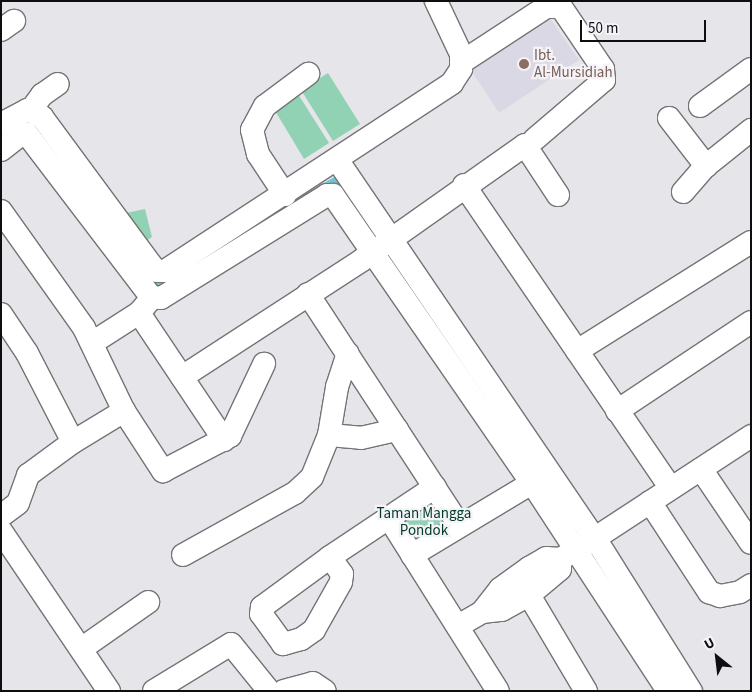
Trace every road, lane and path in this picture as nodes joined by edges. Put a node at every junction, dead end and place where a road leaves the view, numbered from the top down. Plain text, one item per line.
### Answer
1 (436, 1) edge
2 (462, 62) junction
3 (751, 69) edge
4 (308, 74) dead end
5 (58, 84) dead end
6 (700, 106) dead end
7 (31, 110) junction
8 (669, 118) dead end
9 (1, 124) edge
10 (751, 130) edge
11 (535, 139) dead end
12 (1, 150) edge
13 (338, 160) junction
14 (706, 166) junction
15 (464, 185) junction
16 (683, 192) dead end
17 (284, 195) junction
18 (558, 195) dead end
19 (1, 211) edge
20 (751, 242) edge
21 (382, 245) junction
22 (308, 294) junction
23 (145, 305) junction
24 (1, 314) edge
25 (751, 322) edge
26 (92, 343) junction
27 (577, 351) junction
28 (348, 354) junction
29 (264, 364) dead end
30 (182, 377) junction
31 (617, 410) junction
32 (124, 411) junction
33 (397, 430) junction
34 (329, 435) junction
35 (751, 436) edge
36 (224, 440) junction
37 (73, 442) junction
38 (701, 469) junction
39 (532, 483) junction
40 (435, 487) junction
41 (671, 488) junction
42 (650, 502) junction
43 (1, 516) edge
44 (389, 518) junction
45 (460, 526) junction
46 (1, 531) edge
47 (751, 543) edge
48 (577, 549) junction
49 (183, 555) dead end
50 (412, 555) junction
51 (330, 557) dead end
52 (751, 585) edge
53 (528, 595) junction
54 (148, 602) dead end
55 (482, 612) junction
56 (458, 626) junction
57 (81, 649) junction
58 (109, 691) edge
59 (154, 691) edge
60 (269, 691) edge
61 (284, 691) edge
62 (325, 691) edge
63 (498, 691) edge
64 (586, 691) edge
65 (668, 691) edge
66 (691, 691) edge

1 - 2 street
2 - 11 street
2 - 13 street
3 - 6 street
4 - 17 street
5 - 7 street
7 - 9 street
7 - 17 street
8 - 14 street
10 - 14 street
12 - 23 street
13 - 17 street
13 - 21 street
14 - 16 street
15 - 18 street
15 - 21 street
15 - 27 street
19 - 26 street
20 - 27 street
21 - 22 street
21 - 23 street
21 - 39 street
21 - 48 street
22 - 28 street
22 - 30 street
23 - 26 street
23 - 30 street
24 - 37 street
25 - 31 street
26 - 32 street
27 - 31 street
28 - 33 street
28 - 34 street
29 - 36 street
30 - 36 street
31 - 41 street
32 - 36 street
32 - 37 street
33 - 34 street
33 - 40 street
34 - 49 street
35 - 38 street
37 - 43 street
38 - 41 street
38 - 47 street
39 - 45 street
39 - 48 street
40 - 44 street
40 - 45 street
41 - 42 street
42 - 48 street
42 - 52 street
44 - 50 street
44 - 51 street
45 - 50 street
46 - 57 street
48 - 53 street
48 - 55 street
48 - 65 street
48 - 66 street
50 - 56 street
53 - 55 street
53 - 64 street
54 - 57 street
55 - 56 street
56 - 63 street
57 - 58 street
59 - 60 street
61 - 62 street

